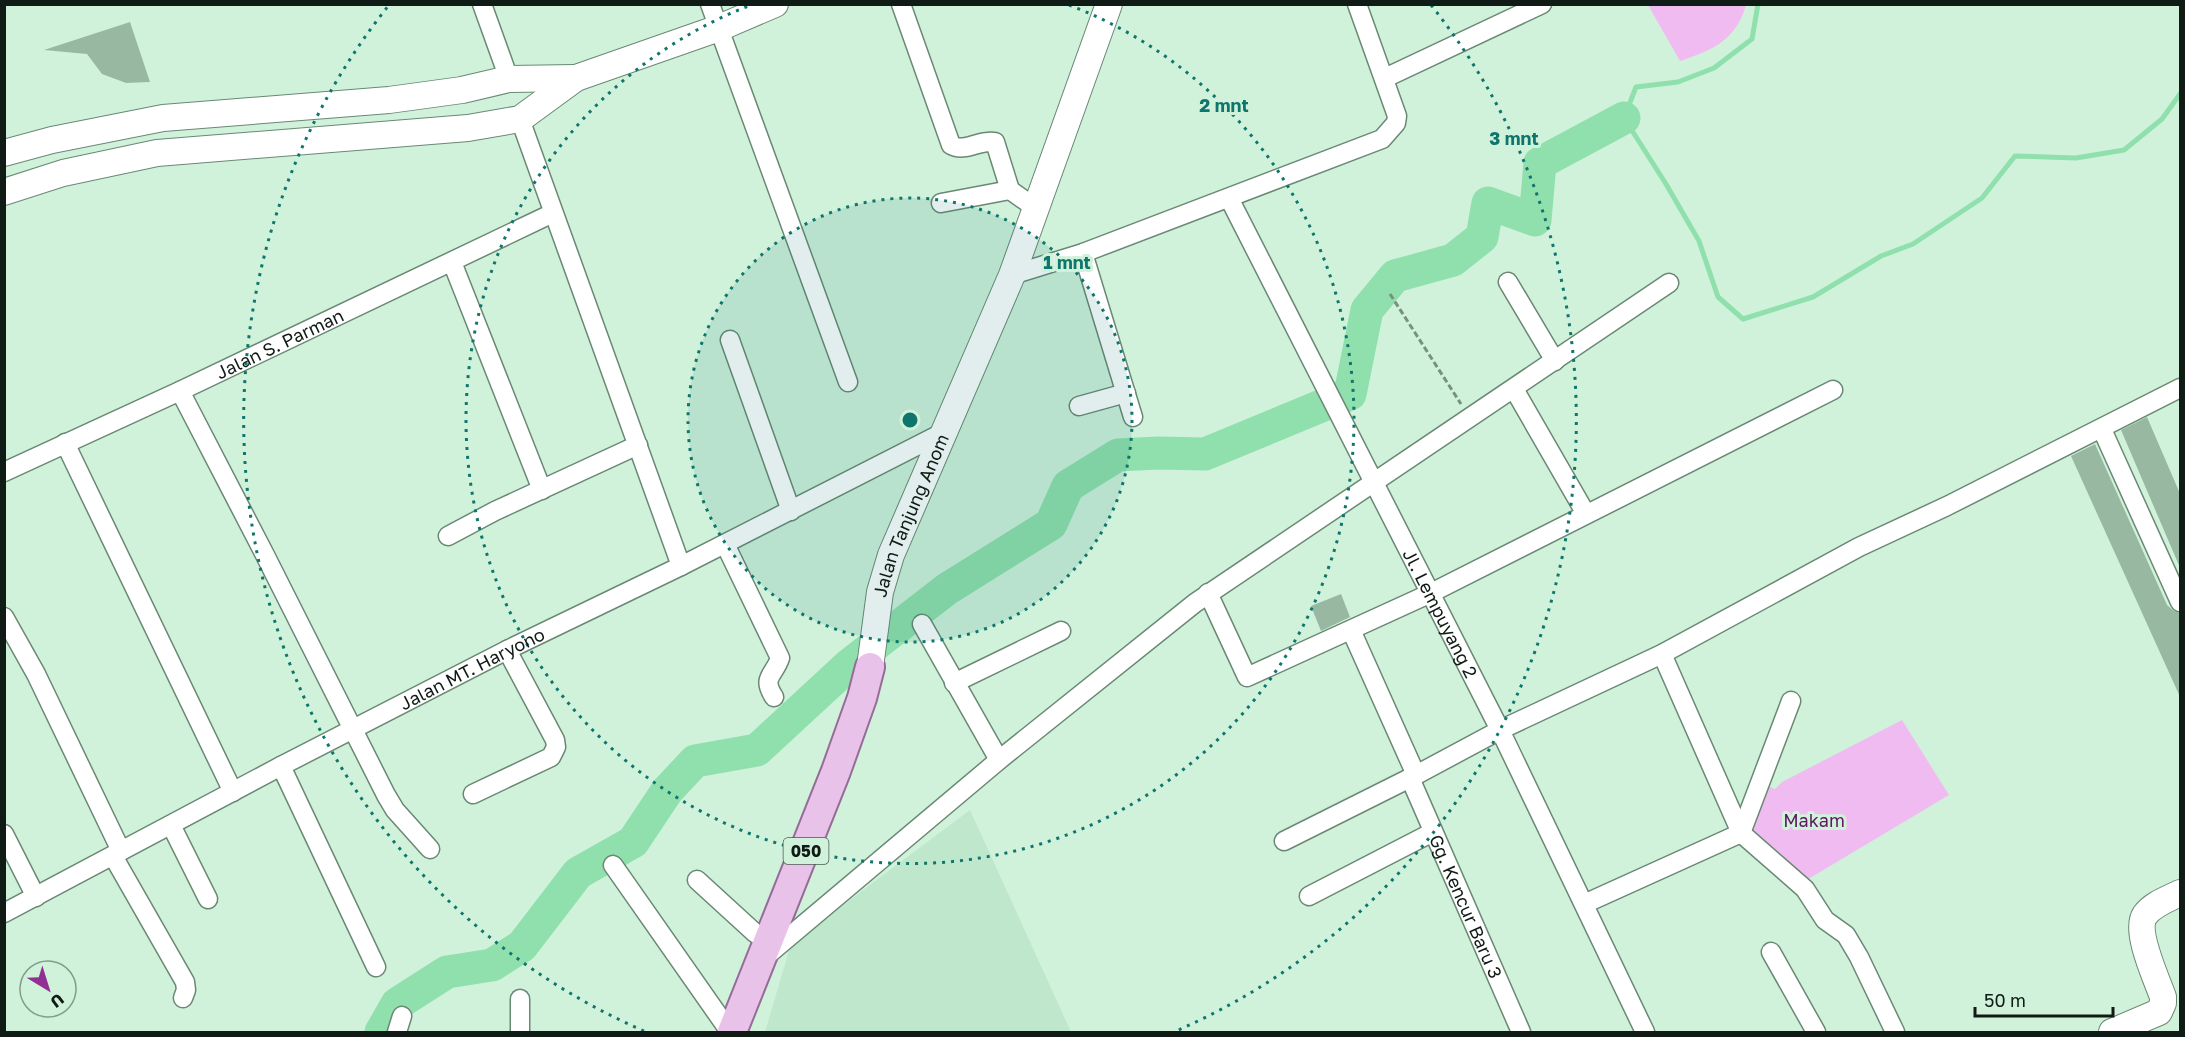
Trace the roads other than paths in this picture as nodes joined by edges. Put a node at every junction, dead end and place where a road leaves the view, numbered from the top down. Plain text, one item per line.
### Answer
1 (482, 4) edge
2 (775, 4) edge
3 (902, 4) edge
4 (1109, 4) edge
5 (1358, 4) edge
6 (1542, 4) edge
7 (714, 16) edge
8 (576, 78) junction
9 (1384, 78) junction
10 (509, 79) junction
11 (520, 119) junction
12 (52, 140) junction
13 (4, 153) edge
14 (63, 173) junction
15 (1010, 190) junction
16 (4, 192) edge
17 (1229, 198) junction
18 (941, 204) dead end
19 (1036, 209) junction
20 (553, 213) junction
21 (1083, 253) junction
22 (452, 262) junction
23 (1012, 274) junction
24 (1508, 282) dead end
25 (1669, 283) dead end
26 (730, 340) dead end
27 (1555, 361) junction
28 (848, 382) dead end
29 (2181, 388) edge
30 (1514, 389) junction
31 (1833, 390) dead end
32 (180, 391) junction
33 (1126, 393) junction
34 (1079, 406) dead end
35 (1133, 417) dead end
36 (944, 432) junction
37 (2105, 436) dead end
38 (65, 443) junction
39 (638, 445) junction
40 (4, 472) edge
41 (1374, 481) junction
42 (542, 490) junction
43 (791, 511) junction
44 (1586, 514) junction
45 (447, 536) dead end
46 (725, 544) junction
47 (681, 566) junction
48 (1431, 592) junction
49 (1208, 593) junction
50 (2181, 602) edge
51 (4, 617) edge
52 (922, 624) dead end
53 (1351, 630) junction
54 (1061, 632) dead end
55 (507, 650) junction
56 (1662, 654) junction
57 (870, 667) joint
58 (954, 683) junction
59 (774, 697) dead end
60 (1791, 701) dead end
61 (353, 730) junction
62 (1500, 730) junction
63 (999, 760) junction
64 (281, 766) junction
65 (1413, 777) junction
66 (233, 792) junction
67 (473, 794) dead end
68 (171, 825) junction
69 (1433, 832) junction
70 (1741, 833) junction
71 (4, 834) edge
72 (1284, 841) dead end
73 (430, 849) dead end
74 (117, 854) junction
75 (613, 865) dead end
76 (697, 880) dead end
77 (2181, 892) edge
78 (1309, 896) dead end
79 (36, 897) junction
80 (208, 899) dead end
81 (1584, 904) junction
82 (4, 914) edge
83 (767, 950) junction
84 (1771, 952) dead end
85 (376, 967) dead end
86 (183, 998) dead end
87 (520, 999) dead end
88 (520, 1032) edge
89 (731, 1032) edge
90 (1521, 1032) edge
91 (1645, 1032) edge
92 (1816, 1032) edge
93 (1895, 1032) edge
94 (2112, 1032) edge

1 - 10 street
2 - 7 street
3 - 15 street
4 - 19 street, Jalan Tanjung Anom / 050
5 - 9 street
6 - 9 street
7 - 8 street
7 - 28 street
8 - 10 street
8 - 11 street
9 - 17 street
10 - 11 street
10 - 12 street
11 - 14 street
11 - 20 street
12 - 13 street
12 - 14 street
14 - 16 street
15 - 18 street
15 - 19 street
17 - 21 street
17 - 41 street, Jl. Lempuyang 2
19 - 23 street, Jalan Tanjung Anom / 050
20 - 22 street, Jalan S. Parman
20 - 39 street
21 - 23 street
21 - 33 street
22 - 32 street, Jalan S. Parman
22 - 42 street
23 - 36 street, Jalan Tanjung Anom / 050
24 - 27 street
25 - 27 street
26 - 43 street
27 - 30 street
29 - 56 street
30 - 41 street
30 - 44 street
31 - 44 street
32 - 38 street, Jalan S. Parman
32 - 61 street
33 - 34 street
33 - 35 street
36 - 43 street, Jalan MT. Haryono
36 - 57 street, Jalan Tanjung Anom / 050
37 - 50 street
38 - 40 street, Jalan S. Parman
38 - 66 street
39 - 42 street
39 - 47 street
41 - 48 street, Jl. Lempuyang 2
41 - 49 street
42 - 45 street
43 - 46 street, Jalan MT. Haryono
44 - 48 street
46 - 47 street, Jalan MT. Haryono
46 - 59 street
47 - 55 street, Jalan MT. Haryono
48 - 53 street
48 - 62 street, Jl. Lempuyang 2
49 - 53 street
49 - 63 street
51 - 74 street
52 - 58 street
53 - 65 street, Gg. Kencur Baru 3
54 - 58 street
55 - 61 street, Jalan MT. Haryono
55 - 67 street
56 - 62 street
56 - 70 street
57 - 83 main road, Jalan Tanjung Anom / 050
58 - 63 street
60 - 70 street
61 - 64 street, Jalan MT. Haryono
61 - 73 street
62 - 65 street
62 - 81 street, Jl. Lempuyang 2
63 - 83 street
64 - 66 street, Jalan MT. Haryono
64 - 85 street
65 - 69 street, Gg. Kencur Baru 3
65 - 72 street
66 - 68 street, Jalan MT. Haryono
68 - 74 street, Jalan MT. Haryono
68 - 80 street
69 - 78 street
69 - 90 street, Gg. Kencur Baru 3
70 - 81 street
70 - 93 street
71 - 79 street
74 - 79 street, Jalan MT. Haryono
74 - 86 street
75 - 89 street
76 - 83 street
77 - 94 street
79 - 82 street, Jalan MT. Haryono
81 - 91 street, Jl. Lempuyang 2
83 - 89 main road, Jalan Tanjung Anom / 050
84 - 92 street
87 - 88 street

